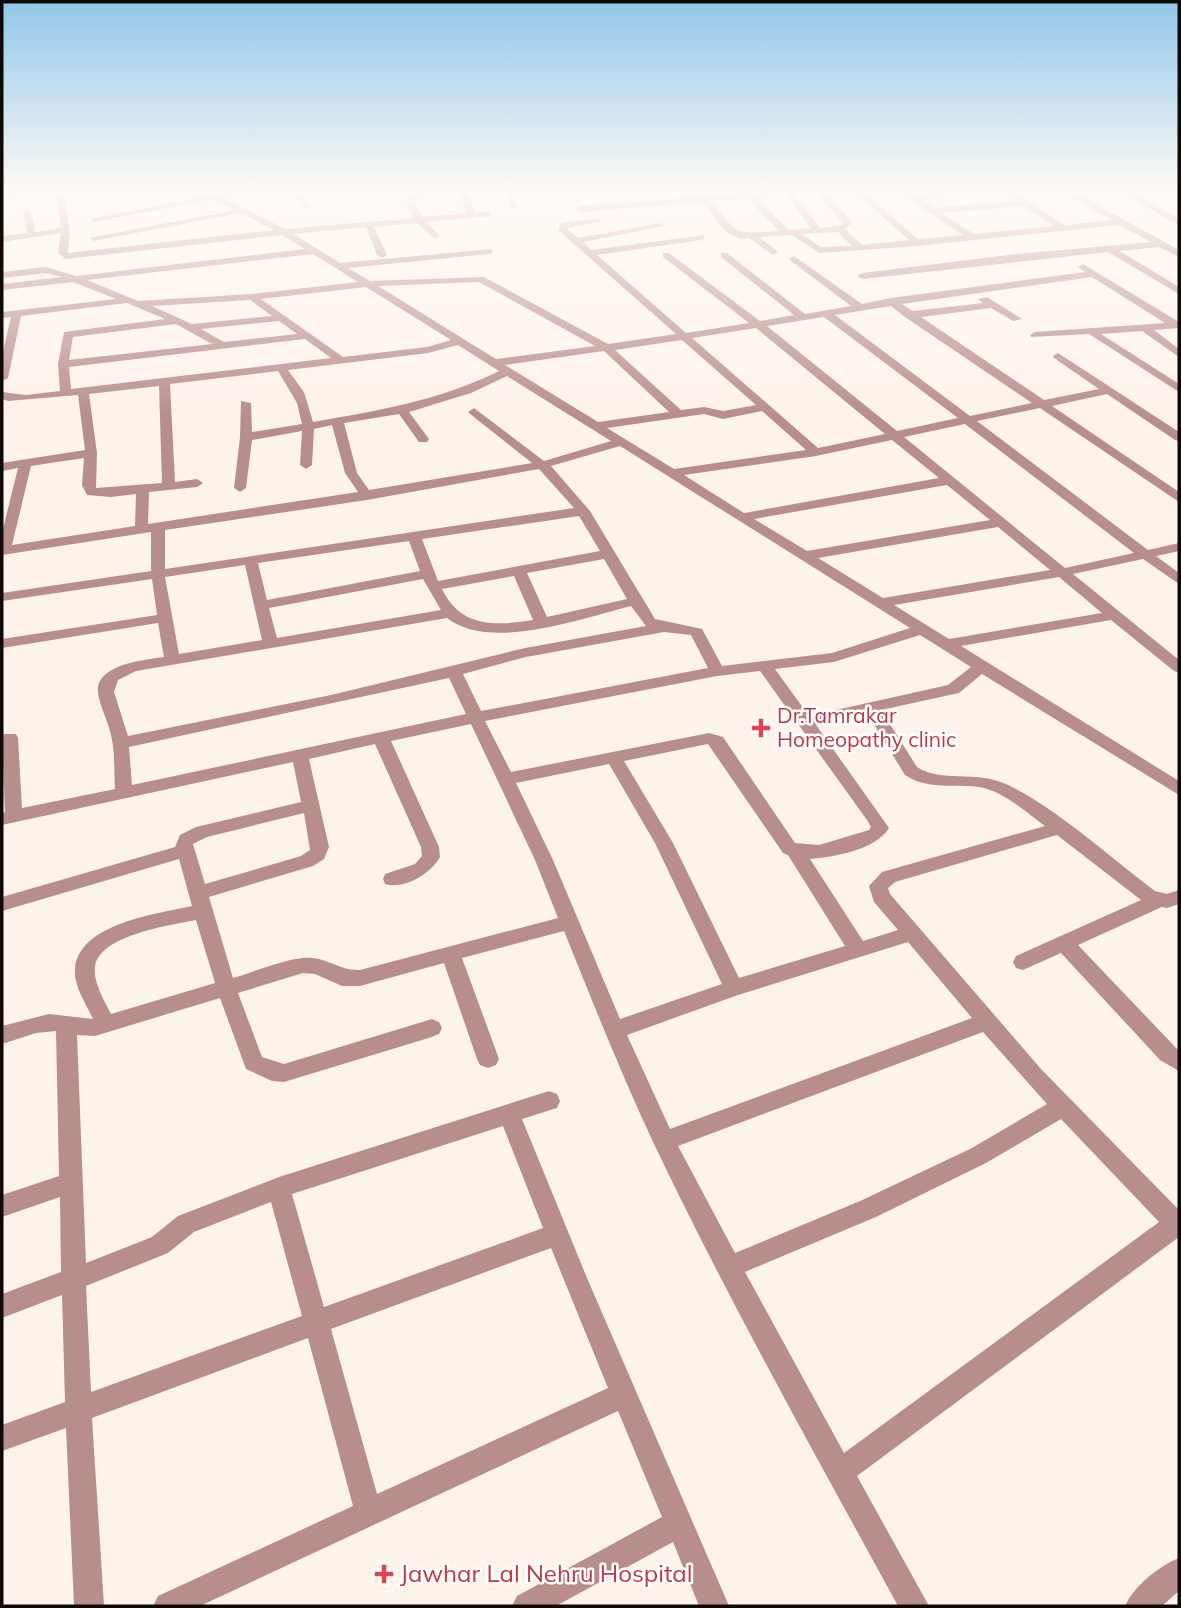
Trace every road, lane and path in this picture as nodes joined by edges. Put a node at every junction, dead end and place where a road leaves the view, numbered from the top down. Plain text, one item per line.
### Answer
1 (251, 266) edge
2 (340, 266) edge
3 (604, 266) edge
4 (681, 266) edge
5 (738, 266) edge
6 (804, 266) edge
7 (943, 266) edge
8 (1081, 266) edge
9 (1139, 266) edge
10 (1093, 274) junction
11 (2, 275) edge
12 (862, 276) dead end
13 (78, 279) junction
14 (367, 284) junction
15 (161, 287) junction
16 (2, 288) edge
17 (968, 289) junction
18 (1179, 291) edge
19 (252, 296) junction
20 (895, 300) junction
21 (132, 302) junction
22 (992, 306) junction
23 (859, 307) junction
24 (18, 313) junction
25 (826, 313) junction
26 (912, 314) junction
27 (2, 315) edge
28 (803, 317) junction
29 (281, 318) junction
30 (1017, 319) dead end
31 (177, 320) junction
32 (759, 325) junction
33 (1177, 325) edge
34 (192, 327) junction
35 (1144, 327) junction
36 (1092, 332) junction
37 (1035, 335) dead end
38 (306, 336) junction
39 (684, 337) junction
40 (145, 339) junction
41 (460, 341) junction
42 (608, 349) junction
43 (1179, 354) edge
44 (227, 356) junction
45 (1058, 356) dead end
46 (4, 357) edge
47 (342, 361) junction
48 (494, 363) junction
49 (63, 364) junction
50 (281, 368) junction
51 (508, 371) junction
52 (2, 378) edge
53 (164, 381) junction
54 (1179, 389) edge
55 (1109, 390) junction
56 (83, 391) junction
57 (66, 393) junction
58 (4, 397) edge
59 (245, 403) dead end
60 (1046, 405) junction
61 (765, 407) junction
62 (402, 410) junction
63 (474, 412) dead end
64 (680, 415) junction
65 (337, 421) junction
66 (969, 421) junction
67 (310, 425) junction
68 (596, 426) junction
69 (896, 435) junction
70 (1179, 437) edge
71 (246, 438) junction
72 (423, 439) dead end
73 (621, 442) junction
74 (816, 452) junction
75 (91, 453) junction
76 (26, 463) junction
77 (542, 465) junction
78 (306, 466) dead end
79 (2, 467) edge
80 (672, 473) junction
81 (951, 480) junction
82 (197, 483) dead end
83 (169, 487) junction
84 (240, 488) dead end
85 (142, 490) junction
86 (367, 496) junction
87 (1179, 498) edge
88 (583, 511) junction
89 (742, 517) junction
90 (1003, 522) junction
91 (158, 528) junction
92 (141, 531) junction
93 (414, 536) junction
94 (1179, 547) edge
95 (3, 551) edge
96 (608, 554) junction
97 (1145, 555) junction
98 (805, 556) junction
99 (251, 561) junction
100 (519, 570) junction
101 (1065, 572) junction
102 (158, 575) junction
103 (432, 580) junction
104 (1179, 580) edge
105 (2, 597) edge
106 (636, 601) junction
107 (880, 603) junction
108 (261, 605) junction
109 (450, 613) junction
110 (1115, 615) junction
111 (164, 618) junction
112 (541, 621) junction
113 (660, 628) junction
114 (922, 629) junction
115 (2, 644) edge
116 (947, 644) junction
117 (271, 645) junction
118 (172, 661) junction
119 (765, 665) junction
120 (982, 666) junction
121 (1179, 668) edge
122 (717, 670) junction
123 (454, 672) junction
124 (872, 708) junction
125 (477, 717) junction
126 (806, 722) junction
127 (10, 738) dead end
128 (381, 738) junction
129 (120, 743) junction
130 (300, 756) junction
131 (613, 757) junction
132 (507, 779) junction
133 (1179, 789) edge
134 (124, 794) junction
135 (309, 806) junction
136 (8, 818) edge
137 (1060, 828) junction
138 (184, 851) junction
139 (795, 851) junction
140 (393, 879) dead end
141 (1179, 897) edge
142 (1159, 900) junction
143 (200, 902) junction
144 (2, 904) edge
145 (570, 922) junction
146 (913, 933) junction
147 (1064, 943) junction
148 (858, 950) junction
149 (451, 954) junction
150 (1023, 962) dead end
151 (226, 988) junction
152 (734, 988) junction
153 (986, 1022) junction
154 (106, 1023) junction
155 (66, 1024) junction
156 (432, 1027) dead end
157 (615, 1030) junction
158 (2, 1035) edge
159 (488, 1059) dead end
160 (1179, 1062) edge
161 (549, 1101) dead end
162 (1063, 1106) junction
163 (509, 1114) junction
164 (664, 1141) junction
165 (71, 1183) junction
166 (279, 1188) junction
167 (2, 1206) edge
168 (1178, 1224) edge
169 (557, 1234) junction
170 (729, 1267) junction
171 (74, 1280) junction
172 (2, 1306) edge
173 (316, 1323) junction
174 (624, 1394) junction
175 (78, 1412) junction
176 (2, 1438) edge
177 (840, 1472) junction
178 (368, 1511) junction
179 (679, 1523) junction
180 (1179, 1572) edge
181 (89, 1606) edge
182 (168, 1606) edge
183 (527, 1606) edge
184 (714, 1606) edge
185 (914, 1606) edge
186 (1140, 1606) edge

1 - 15 street
2 - 14 street
3 - 39 street
4 - 32 street
5 - 28 street
6 - 23 street
7 - 12 street
8 - 10 street
9 - 18 street
10 - 17 street
10 - 33 street
11 - 13 street
13 - 15 street
13 - 16 street
13 - 21 street
14 - 19 street
14 - 41 street
14 - 42 street
15 - 19 street
15 - 21 street
17 - 20 street
17 - 22 street
19 - 29 street
20 - 23 street
20 - 26 street
21 - 24 street
21 - 31 street
22 - 26 street
22 - 30 street
23 - 25 street
24 - 27 street
24 - 46 street
25 - 28 street
25 - 66 street
26 - 60 street
28 - 32 street
29 - 34 street
29 - 38 street
31 - 34 street
31 - 40 street
32 - 39 street
32 - 69 street
33 - 35 street
34 - 44 street
35 - 36 street
35 - 43 street
36 - 37 street
36 - 54 street
38 - 44 street
38 - 47 street
39 - 42 street
39 - 61 street
40 - 44 street
40 - 49 street
40 - 49 street
41 - 47 street
41 - 48 street
42 - 48 street
42 - 64 street
44 - 50 street
44 - 53 street
45 - 55 street
46 - 52 street
47 - 50 street
48 - 51 street
49 - 57 street
50 - 67 street
51 - 62 street
51 - 68 street
53 - 56 street
53 - 83 street
55 - 60 street
55 - 70 street
56 - 57 street
56 - 75 street
57 - 58 street
59 - 71 street
60 - 66 street
60 - 87 street
61 - 64 street
61 - 74 street
62 - 65 street
62 - 72 street
63 - 77 street
64 - 68 street
65 - 67 street
65 - 86 street
66 - 69 street
66 - 97 street
67 - 71 street
67 - 78 street
68 - 73 street
69 - 74 street
69 - 81 street
71 - 84 street
73 - 77 street
73 - 80 street
74 - 80 street
75 - 76 street
75 - 85 street
76 - 79 street
76 - 95 street
77 - 86 street
77 - 88 street
80 - 89 street
81 - 89 street
81 - 90 street
82 - 83 street
83 - 85 street
85 - 92 street
86 - 91 street
88 - 93 street
88 - 96 street
89 - 98 street
90 - 98 street
90 - 101 street
91 - 92 street
91 - 102 street
92 - 95 street
93 - 99 street
93 - 103 street
94 - 97 street
96 - 100 street
96 - 106 street
97 - 101 street
97 - 104 street
98 - 107 street
99 - 102 street
99 - 108 street
100 - 103 street
100 - 112 street
101 - 107 street
101 - 110 street
102 - 105 street
102 - 111 street
103 - 108 street
103 - 109 street
106 - 112 street
106 - 113 street
107 - 114 street
108 - 117 street
109 - 112 street
109 - 117 street
110 - 116 street
110 - 121 street
111 - 115 street
111 - 118 street
113 - 122 street
113 - 123 street
114 - 116 street
114 - 119 street
116 - 120 street
117 - 118 street
118 - 129 street
119 - 122 street
119 - 126 street
120 - 124 street
120 - 133 street
122 - 125 street
123 - 125 street
123 - 129 street
124 - 126 street
124 - 137 street
125 - 128 street
125 - 132 street
126 - 139 street
127 - 136 street
128 - 130 street
128 - 140 street
129 - 134 street
130 - 134 street
130 - 135 street
131 - 132 street
131 - 139 street
131 - 152 street
132 - 145 street
134 - 136 street
135 - 138 street
135 - 143 street
137 - 142 street
137 - 146 street
138 - 143 street
138 - 144 street
139 - 148 street
141 - 142 street
142 - 147 street
143 - 151 street
143 - 154 street
145 - 149 street
145 - 157 street
146 - 148 street
146 - 153 street
147 - 150 street
147 - 160 street
148 - 152 street
149 - 151 street
149 - 159 street
151 - 154 street
151 - 156 street
152 - 157 street
153 - 162 street
153 - 164 street
154 - 155 street
155 - 158 street
155 - 165 street
157 - 164 street
161 - 163 street
162 - 168 street
162 - 170 street
163 - 166 street
163 - 169 street
164 - 170 street
165 - 167 street
165 - 171 street
166 - 171 street
166 - 173 street
168 - 177 street
169 - 173 street
169 - 174 street
170 - 177 street
171 - 172 street
171 - 175 street
173 - 175 street
173 - 178 street
174 - 178 street
174 - 179 street
175 - 176 street
175 - 181 street
177 - 185 street
178 - 182 street
179 - 183 street
179 - 184 street
180 - 186 street

